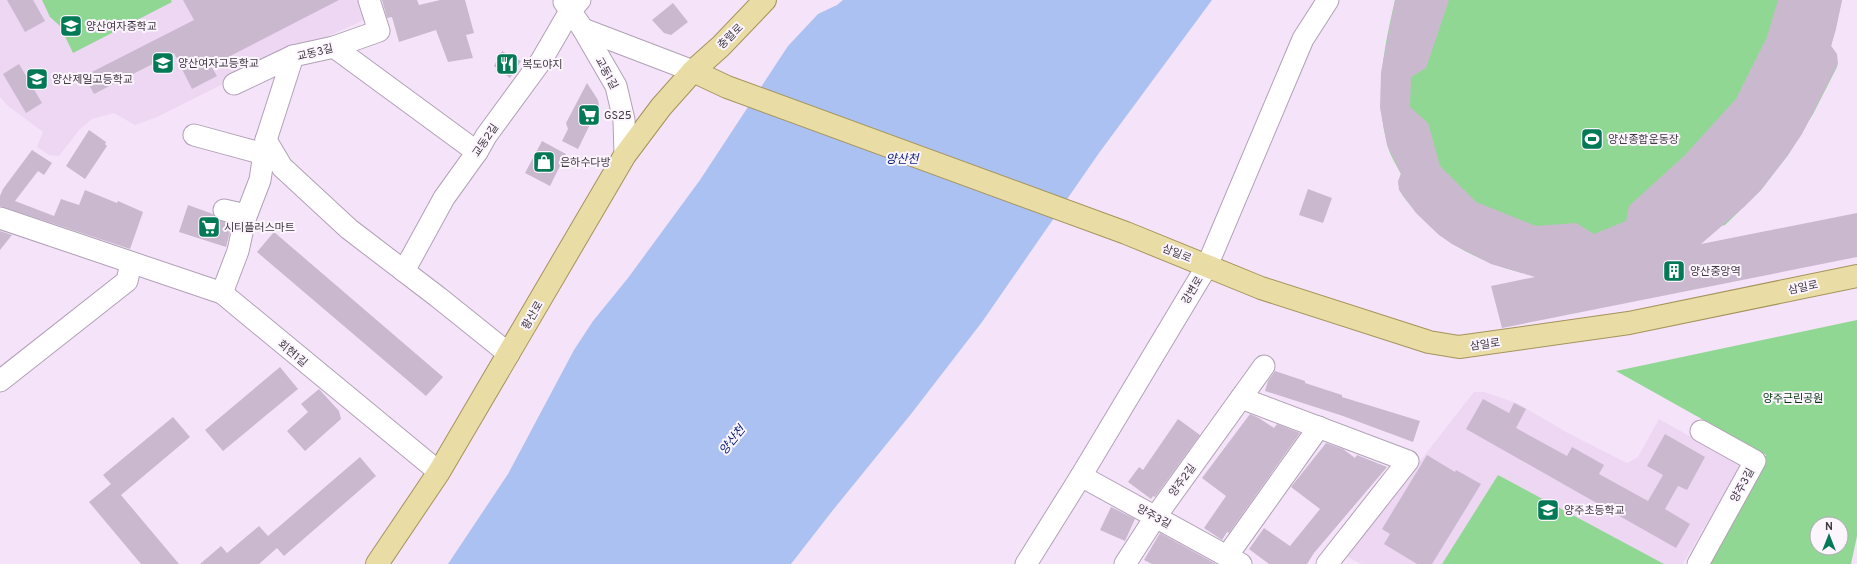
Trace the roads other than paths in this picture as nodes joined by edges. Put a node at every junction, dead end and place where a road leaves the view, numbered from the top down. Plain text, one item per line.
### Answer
1 (369, 0) edge
2 (765, 0) edge
3 (1328, 0) edge
4 (571, 4) edge
5 (583, 30) junction
6 (334, 47) junction
7 (293, 56) junction
8 (693, 71) junction
9 (234, 84) dead end
10 (194, 135) dead end
11 (265, 147) junction
12 (477, 152) junction
13 (624, 155) junction
14 (224, 210) dead end
15 (246, 215) junction
16 (0, 218) edge
17 (131, 263) junction
18 (1207, 266) junction
19 (404, 271) junction
20 (1857, 276) edge
21 (222, 293) junction
22 (509, 354) junction
23 (1264, 366) dead end
24 (0, 381) edge
25 (1241, 398) junction
26 (1319, 426) junction
27 (1701, 431) dead end
28 (439, 472) junction
29 (1081, 476) junction
30 (1156, 516) junction
31 (1234, 560) edge
32 (377, 564) edge
33 (1026, 564) edge
34 (1125, 564) edge
35 (1327, 564) edge
36 (1698, 564) edge

1 - 6 street, 교동3길
2 - 8 main road, 충렬로
3 - 18 street, 강변로
4 - 5 street, 교동1길
4 - 12 street, 교동2길
5 - 8 street
5 - 13 street, 교동1길
6 - 7 street, 교동3길
6 - 12 street
7 - 9 street
7 - 11 street, 교동3길
8 - 13 main road, 황산로
8 - 18 main road, 삼일로
10 - 11 street
11 - 15 street, 교동3길
11 - 19 street
12 - 19 street, 교동2길
13 - 22 main road, 황산로
14 - 15 street
15 - 21 street, 교동3길
16 - 17 street, 회현1길
17 - 21 street, 회현1길
17 - 24 street
18 - 20 main road, 삼일로
18 - 29 street, 강변로
19 - 22 street
21 - 28 street, 회현1길
22 - 28 main road, 황산로
23 - 25 street, 양주2길
25 - 26 street
25 - 30 street, 양주2길
26 - 31 street, 양주3길
26 - 35 street
27 - 36 street, 양주3길
28 - 32 main road, 황산로
29 - 30 street, 양주3길
29 - 33 street, 강변로
30 - 31 street, 양주3길
30 - 34 street, 양주2길

